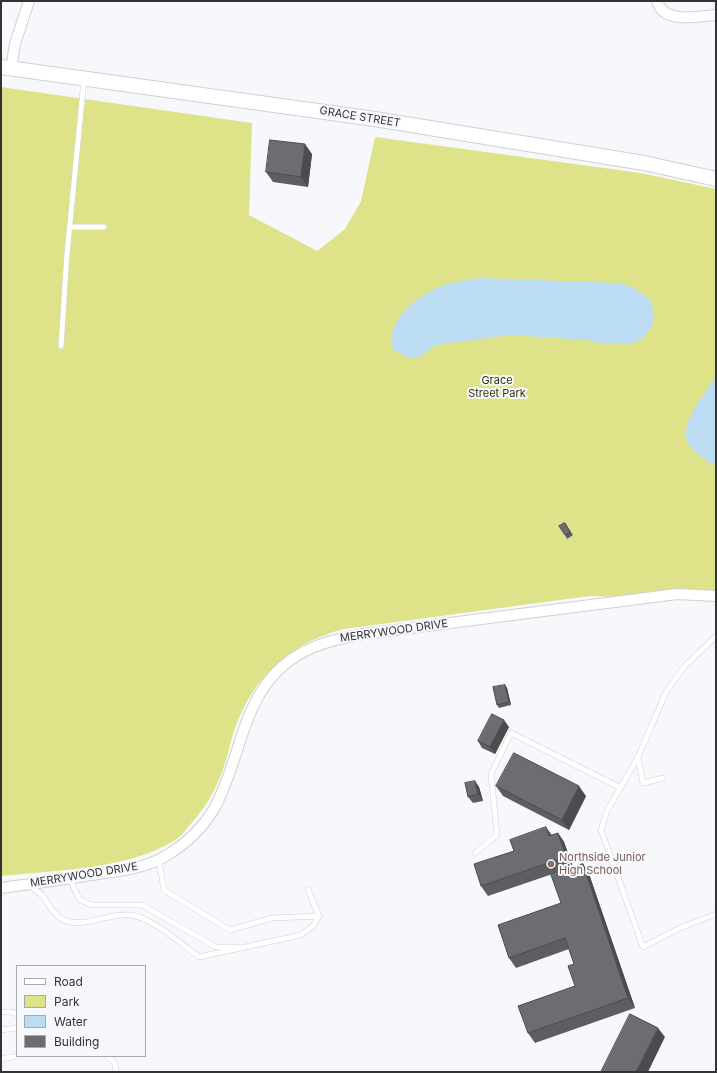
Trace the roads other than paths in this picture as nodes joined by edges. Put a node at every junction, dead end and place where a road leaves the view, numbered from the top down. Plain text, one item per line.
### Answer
1 (29, 1) edge
2 (657, 1) edge
3 (716, 14) edge
4 (6, 68) edge
5 (84, 79) junction
6 (716, 179) edge
7 (104, 226) dead end
8 (70, 227) junction
9 (61, 346) dead end
10 (716, 596) edge
11 (716, 636) edge
12 (638, 757) junction
13 (663, 778) dead end
14 (621, 788) junction
15 (475, 853) dead end
16 (159, 860) junction
17 (70, 879) junction
18 (28, 884) junction
19 (1, 888) edge
20 (308, 889) dead end
21 (716, 914) edge
22 (319, 916) junction
23 (249, 947) junction
24 (1, 1012) edge
25 (16, 1014) edge
26 (16, 1028) edge
27 (1, 1030) edge
28 (16, 1056) edge
29 (108, 1057) edge
30 (1, 1059) edge
31 (116, 1072) edge

1 - 4 street
2 - 3 street
4 - 5 main road, GRACE STREET
5 - 6 main road, GRACE STREET
5 - 8 lane
7 - 8 lane
8 - 9 lane
10 - 16 street, MERRYWOOD DRIVE
11 - 12 lane
12 - 13 lane
12 - 14 lane
14 - 15 lane
14 - 21 lane
16 - 17 street, MERRYWOOD DRIVE
16 - 22 lane
17 - 18 street, MERRYWOOD DRIVE
17 - 23 lane
18 - 19 street, MERRYWOOD DRIVE
18 - 23 lane
20 - 22 lane
22 - 23 lane
24 - 25 lane
26 - 27 lane
28 - 30 lane
29 - 31 lane

